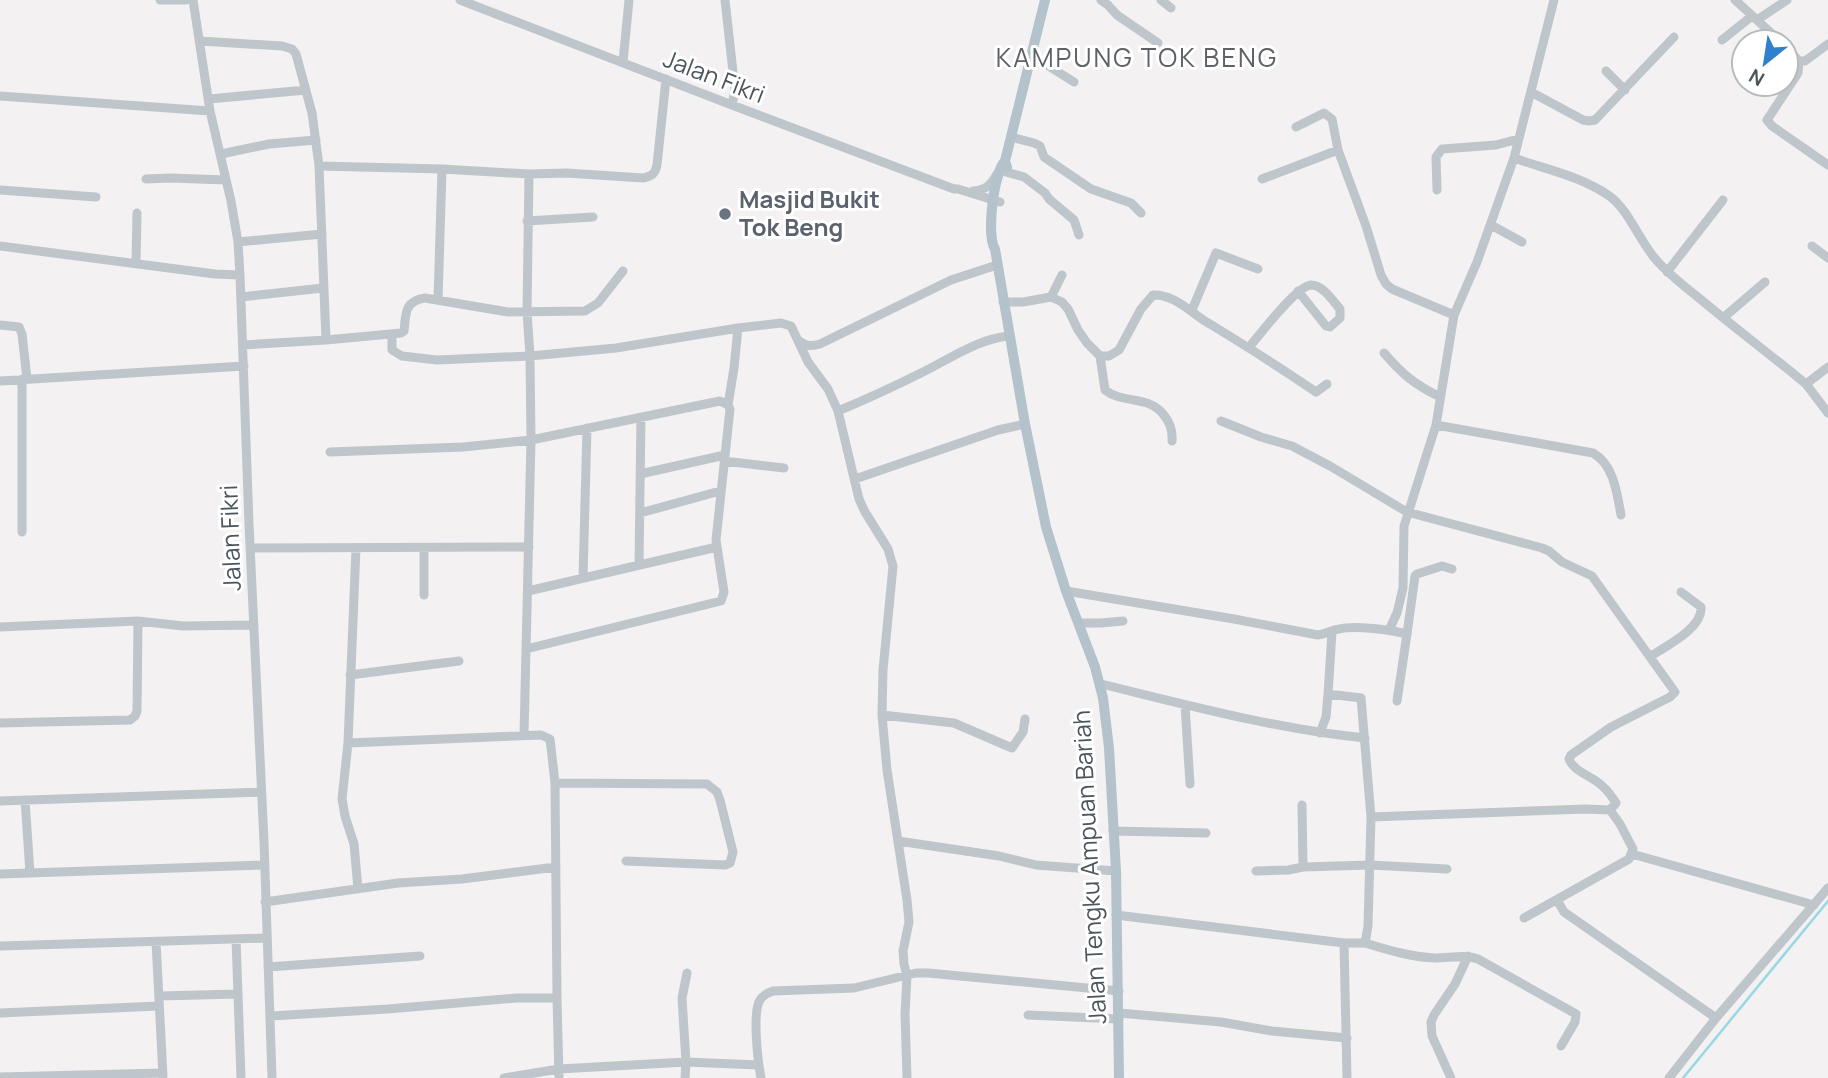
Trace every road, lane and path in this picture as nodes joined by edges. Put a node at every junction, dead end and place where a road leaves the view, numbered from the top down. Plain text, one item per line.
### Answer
1 (160, 0) edge
2 (186, 0) edge
3 (193, 0) edge
4 (460, 0) edge
5 (629, 0) edge
6 (725, 0) edge
7 (1045, 0) edge
8 (1101, 0) edge
9 (1161, 0) edge
10 (1554, 0) edge
11 (1735, 0) edge
12 (1787, 0) edge
13 (1171, 8) dead end
14 (1754, 18) junction
15 (1765, 28) edge
16 (1674, 37) dead end
17 (1722, 40) dead end
18 (200, 41) junction
19 (1158, 43) dead end
20 (1828, 44) edge
21 (1031, 55) junction
22 (1800, 61) edge
23 (623, 62) junction
24 (1606, 71) dead end
25 (666, 79) junction
26 (1074, 82) dead end
27 (306, 90) junction
28 (1625, 90) junction
29 (1531, 92) junction
30 (0, 96) edge
31 (1781, 98) edge
32 (209, 99) junction
33 (732, 106) junction
34 (210, 111) junction
35 (1296, 127) dead end
36 (1011, 137) junction
37 (1518, 139) junction
38 (316, 140) junction
39 (1338, 150) junction
40 (221, 154) junction
41 (1514, 158) junction
42 (1828, 165) edge
43 (319, 166) junction
44 (1004, 166) junction
45 (442, 169) junction
46 (529, 174) junction
47 (146, 179) dead end
48 (1262, 179) dead end
49 (226, 180) junction
50 (954, 189) junction
51 (0, 190) edge
52 (1437, 190) dead end
53 (968, 192) junction
54 (96, 197) dead end
55 (1723, 200) dead end
56 (996, 204) junction
57 (137, 212) dead end
58 (1141, 213) dead end
59 (593, 217) dead end
60 (527, 222) junction
61 (1490, 225) junction
62 (322, 234) junction
63 (1079, 235) dead end
64 (238, 242) junction
65 (1522, 242) dead end
66 (0, 246) edge
67 (1812, 246) dead end
68 (1828, 258) edge
69 (136, 264) junction
70 (997, 265) junction
71 (1258, 269) dead end
72 (623, 271) dead end
73 (1667, 272) junction
74 (240, 275) junction
75 (1062, 275) dead end
76 (1765, 282) dead end
77 (323, 288) junction
78 (1298, 291) junction
79 (241, 297) junction
80 (1051, 297) junction
81 (439, 300) junction
82 (1003, 302) junction
83 (1192, 310) junction
84 (527, 312) junction
85 (1454, 315) junction
86 (1723, 318) junction
87 (0, 326) edge
88 (738, 328) junction
89 (392, 334) junction
90 (1009, 335) junction
91 (797, 339) junction
92 (326, 340) junction
93 (820, 344) junction
94 (243, 345) junction
95 (1249, 347) junction
96 (1384, 353) dead end
97 (530, 356) junction
98 (1100, 356) junction
99 (808, 362) junction
100 (244, 366) junction
101 (1828, 367) edge
102 (25, 379) junction
103 (0, 381) edge
104 (1327, 384) dead end
105 (1806, 384) junction
106 (1440, 397) junction
107 (729, 405) junction
108 (838, 411) junction
109 (1828, 413) edge
110 (641, 417) junction
111 (1221, 421) dead end
112 (1025, 424) junction
113 (1436, 425) junction
114 (587, 428) junction
115 (531, 440) junction
116 (1172, 441) dead end
117 (330, 453) dead end
118 (724, 458) junction
119 (784, 468) dead end
120 (640, 474) junction
121 (855, 479) junction
122 (720, 491) junction
123 (1408, 512) junction
124 (640, 513) junction
125 (1621, 515) dead end
126 (22, 532) dead end
127 (529, 547) junction
128 (717, 547) junction
129 (250, 548) junction
130 (356, 548) junction
131 (424, 548) junction
132 (639, 565) junction
133 (1451, 569) dead end
134 (583, 578) junction
135 (528, 591) junction
136 (1066, 591) junction
137 (1681, 592) dead end
138 (424, 594) dead end
139 (138, 621) junction
140 (1123, 621) dead end
141 (1080, 623) junction
142 (254, 625) junction
143 (0, 627) edge
144 (1389, 630) junction
145 (1332, 632) junction
146 (1407, 634) junction
147 (526, 649) junction
148 (1651, 656) junction
149 (459, 661) dead end
150 (351, 675) junction
151 (1101, 684) junction
152 (1328, 694) junction
153 (1397, 701) dead end
154 (1185, 705) junction
155 (882, 715) junction
156 (1025, 719) dead end
157 (0, 723) edge
158 (1320, 733) junction
159 (524, 736) junction
160 (1365, 737) junction
161 (348, 743) junction
162 (555, 783) junction
163 (1190, 784) dead end
164 (261, 792) junction
165 (24, 800) junction
166 (0, 801) edge
167 (1301, 804) dead end
168 (1610, 810) junction
169 (1371, 817) junction
170 (1113, 831) junction
171 (1206, 833) dead end
172 (898, 841) junction
173 (1632, 854) junction
174 (626, 861) dead end
175 (264, 865) junction
176 (1370, 865) junction
177 (556, 867) junction
178 (1303, 867) junction
179 (1447, 869) dead end
180 (1116, 871) junction
181 (1256, 871) dead end
182 (30, 873) junction
183 (0, 874) edge
184 (1828, 888) edge
185 (358, 889) junction
186 (1557, 900) junction
187 (265, 902) junction
188 (1814, 905) junction
189 (1116, 915) junction
190 (1524, 918) dead end
191 (267, 938) junction
192 (236, 939) junction
193 (156, 942) junction
194 (1344, 943) junction
195 (1365, 943) junction
196 (0, 946) edge
197 (420, 956) dead end
198 (1468, 956) junction
199 (268, 967) junction
200 (687, 973) dead end
201 (907, 976) junction
202 (1119, 990) junction
203 (238, 994) junction
204 (557, 998) junction
205 (159, 1001) junction
206 (0, 1013) edge
207 (1028, 1015) dead end
208 (271, 1016) junction
209 (1119, 1016) junction
210 (1716, 1018) junction
211 (1347, 1038) junction
212 (1561, 1046) dead end
213 (686, 1062) junction
214 (759, 1065) junction
215 (559, 1073) edge
216 (163, 1075) edge
217 (0, 1077) edge
218 (241, 1078) edge
219 (272, 1078) edge
220 (504, 1078) edge
221 (685, 1078) edge
222 (761, 1078) edge
223 (907, 1078) edge
224 (1119, 1078) edge
225 (1347, 1078) edge
226 (1451, 1078) edge
227 (1669, 1078) edge

1 - 2 street
3 - 18 street, Jalan Fikri
4 - 23 street, Jalan Fikri
5 - 23 street
6 - 33 street
7 - 21 main road, Jalan Tengku Ampuan Bariah
8 - 19 street
9 - 13 street
10 - 29 street
11 - 14 street
12 - 14 street
14 - 15 street
14 - 17 street
16 - 28 street
18 - 27 street
18 - 32 street, Jalan Fikri
20 - 22 street
21 - 26 street
21 - 36 main road, Jalan Tengku Ampuan Bariah
23 - 25 street, Jalan Fikri
24 - 28 street
25 - 33 street, Jalan Fikri
25 - 46 street
27 - 32 street
27 - 38 street
28 - 29 street
29 - 37 street
30 - 34 street
31 - 42 street
32 - 34 street, Jalan Fikri
33 - 50 street, Jalan Fikri
34 - 40 street, Jalan Fikri
35 - 39 street
36 - 44 main road, Jalan Tengku Ampuan Bariah
36 - 58 street
37 - 41 street
37 - 52 street
38 - 40 street
38 - 43 street
39 - 48 street
39 - 85 street
40 - 49 street, Jalan Fikri
41 - 61 street
41 - 73 street
43 - 45 street
43 - 62 street
44 - 53 street
44 - 56 main road, Jalan Tengku Ampuan Bariah
44 - 63 street
45 - 46 street
45 - 81 street
46 - 60 street
47 - 49 street
49 - 64 street, Jalan Fikri
50 - 53 street, Jalan Fikri
50 - 56 street, Jalan Fikri
51 - 54 street
53 - 56 street, Jalan Fikri
55 - 73 street
56 - 70 main road, Jalan Tengku Ampuan Bariah
57 - 69 street
59 - 60 street
60 - 84 street
61 - 65 street
61 - 85 street
62 - 64 street
62 - 77 street
64 - 74 street, Jalan Fikri
66 - 69 street
67 - 68 street
69 - 74 street
70 - 82 main road, Jalan Tengku Ampuan Bariah
70 - 93 street
71 - 83 street
72 - 84 street
73 - 86 street
74 - 79 street, Jalan Fikri
75 - 80 street
76 - 86 street
77 - 79 street
77 - 92 street
78 - 78 street
78 - 95 street
79 - 94 street, Jalan Fikri
80 - 82 street
80 - 98 street
81 - 84 street
81 - 89 street
82 - 90 main road, Jalan Tengku Ampuan Bariah
83 - 95 street
83 - 98 street
84 - 97 street
85 - 106 street
86 - 105 street
87 - 102 street
88 - 91 street
88 - 97 street
88 - 107 street
89 - 92 street
89 - 97 street
90 - 108 street
90 - 112 main road, Jalan Tengku Ampuan Bariah
91 - 93 street
91 - 99 street
92 - 94 street
93 - 99 street
94 - 100 street, Jalan Fikri
95 - 104 street
96 - 106 street
97 - 115 street
98 - 116 street
99 - 108 street
100 - 102 street
100 - 129 street, Jalan Fikri
101 - 105 street
102 - 103 street
102 - 126 street
105 - 109 street
106 - 113 street
107 - 110 street
107 - 118 street
108 - 121 street
110 - 114 street
110 - 120 street
111 - 123 street
112 - 121 street
112 - 136 main road, Jalan Tengku Ampuan Bariah
113 - 123 street
113 - 125 street
114 - 115 street
114 - 134 street
115 - 117 street
115 - 127 street
118 - 119 street
118 - 120 street
118 - 122 street
120 - 124 street
121 - 155 street
122 - 124 street
122 - 128 street
123 - 144 street
123 - 148 street
124 - 132 street
127 - 131 street
127 - 135 street
128 - 132 street
128 - 147 street
129 - 130 street
129 - 142 street, Jalan Fikri
130 - 131 street
130 - 150 street
131 - 138 street
132 - 134 street
133 - 146 street
134 - 135 street
135 - 147 street
136 - 141 main road, Jalan Tengku Ampuan Bariah
136 - 145 street
137 - 148 street
139 - 142 street
139 - 143 street
139 - 157 street
140 - 141 street
141 - 151 main road, Jalan Tengku Ampuan Bariah
142 - 164 street, Jalan Fikri
144 - 145 street
144 - 146 street
145 - 152 street
146 - 153 street
147 - 159 street
148 - 168 street
149 - 150 street
150 - 161 street
151 - 154 street
151 - 170 main road, Jalan Tengku Ampuan Bariah
152 - 158 street
152 - 160 street
154 - 158 street
154 - 163 street
155 - 156 street
155 - 172 street
158 - 160 street
159 - 161 street
159 - 162 street
160 - 169 street
161 - 185 street
162 - 174 street
162 - 177 street
164 - 165 street
164 - 175 street, Jalan Fikri
165 - 166 street
165 - 182 street
167 - 178 street
168 - 169 street
168 - 173 street
169 - 176 street
170 - 171 street
170 - 180 main road, Jalan Tengku Ampuan Bariah
172 - 180 street
172 - 201 street
173 - 186 street
173 - 188 street
175 - 182 street
175 - 187 street, Jalan Fikri
176 - 178 street
176 - 179 street
176 - 195 street
177 - 185 street
177 - 204 street
178 - 181 street
180 - 189 main road, Jalan Tengku Ampuan Bariah
182 - 183 street
184 - 188 street
185 - 187 street
186 - 190 street
186 - 210 street
187 - 191 street, Jalan Fikri
188 - 210 street
189 - 194 street
189 - 202 main road, Jalan Tengku Ampuan Bariah
191 - 192 street
191 - 199 street, Jalan Fikri
192 - 193 street
192 - 203 street
193 - 196 street
193 - 205 street
194 - 195 street
194 - 211 street
195 - 198 street
197 - 199 street
198 - 212 street
198 - 226 street
199 - 208 street, Jalan Fikri
200 - 213 street
201 - 202 street
201 - 214 street
201 - 223 street
202 - 209 main road, Jalan Tengku Ampuan Bariah
203 - 205 street
203 - 218 street
204 - 208 street
204 - 215 street
205 - 206 street
205 - 216 street
207 - 209 street
208 - 219 street, Jalan Fikri
209 - 211 street
209 - 224 main road, Jalan Tengku Ampuan Bariah
210 - 227 street
211 - 225 street
213 - 214 street
213 - 215 street
213 - 221 street
214 - 222 street
215 - 220 street
216 - 217 street

